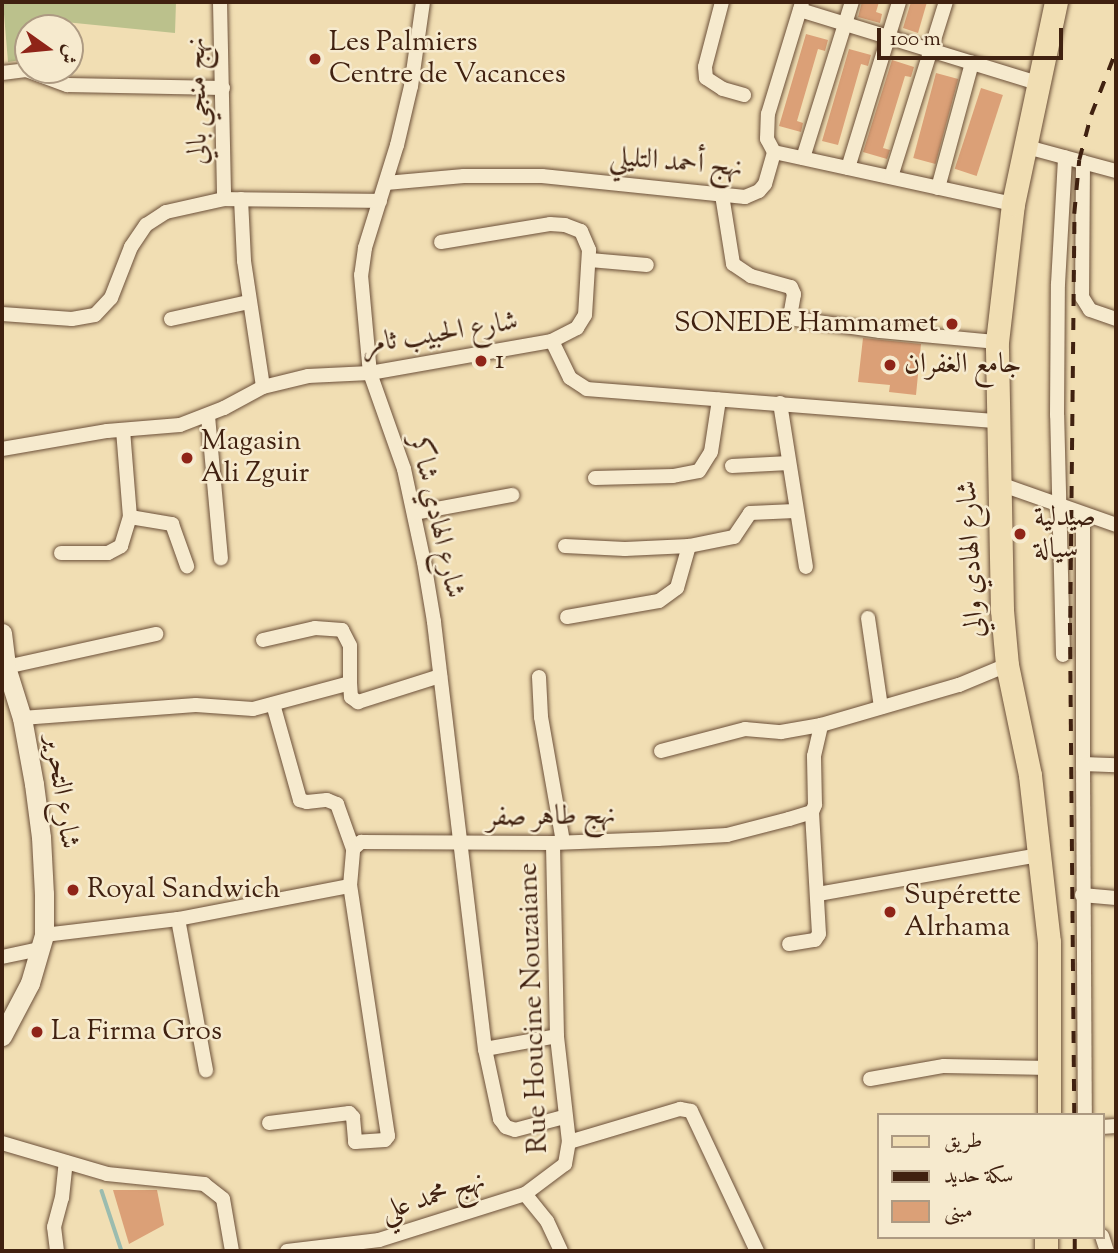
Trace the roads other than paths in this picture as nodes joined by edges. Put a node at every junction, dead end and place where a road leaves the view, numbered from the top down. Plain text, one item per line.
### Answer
1 (220, 2) edge
2 (423, 2) edge
3 (722, 2) edge
4 (852, 2) edge
5 (899, 2) edge
6 (946, 2) edge
7 (1056, 2) edge
8 (801, 6) edge
9 (845, 24) junction
10 (888, 37) junction
11 (930, 50) junction
12 (972, 63) junction
13 (2, 73) edge
14 (1040, 84) junction
15 (223, 88) junction
16 (744, 95) dead end
17 (1027, 147) junction
18 (774, 152) junction
19 (1065, 157) junction
20 (803, 158) junction
21 (1083, 162) junction
22 (848, 168) junction
23 (1116, 171) edge
24 (891, 177) junction
25 (386, 183) junction
26 (938, 188) junction
27 (722, 195) junction
28 (224, 199) junction
29 (241, 199) junction
30 (380, 201) junction
31 (1013, 204) junction
32 (441, 242) dead end
33 (590, 260) junction
34 (647, 265) dead end
35 (249, 302) junction
36 (2, 314) edge
37 (172, 318) dead end
38 (1116, 319) edge
39 (552, 341) junction
40 (997, 342) junction
41 (370, 373) junction
42 (263, 387) junction
43 (719, 400) junction
44 (780, 403) junction
45 (208, 416) junction
46 (997, 421) junction
47 (123, 430) junction
48 (2, 449) edge
49 (789, 463) junction
50 (732, 466) dead end
51 (595, 478) dead end
52 (998, 484) junction
53 (512, 495) dead end
54 (1060, 506) junction
55 (795, 511) junction
56 (414, 513) junction
57 (1083, 514) junction
58 (130, 517) junction
59 (1116, 525) edge
60 (565, 546) dead end
61 (689, 546) junction
62 (61, 553) dead end
63 (221, 558) dead end
64 (187, 566) dead end
65 (806, 567) dead end
66 (567, 617) dead end
67 (868, 618) dead end
68 (2, 633) edge
69 (156, 634) dead end
70 (263, 640) dead end
71 (1063, 655) dead end
72 (1007, 665) junction
73 (6, 667) junction
74 (440, 676) junction
75 (539, 677) dead end
76 (350, 683) junction
77 (273, 704) junction
78 (881, 707) junction
79 (22, 718) junction
80 (821, 725) junction
81 (660, 751) dead end
82 (1083, 764) junction
83 (1116, 765) edge
84 (811, 812) junction
85 (558, 842) junction
86 (461, 844) junction
87 (353, 849) junction
88 (1040, 855) junction
89 (350, 886) junction
90 (818, 894) junction
91 (1082, 895) junction
92 (1116, 898) edge
93 (177, 919) junction
94 (42, 942) junction
95 (789, 944) dead end
96 (2, 957) edge
97 (557, 1035) junction
98 (2, 1036) edge
99 (485, 1049) junction
100 (1050, 1068) junction
101 (206, 1070) dead end
102 (870, 1079) dead end
103 (1049, 1113) edge
104 (1085, 1113) edge
105 (564, 1117) junction
106 (269, 1123) dead end
107 (569, 1142) junction
108 (2, 1143) edge
109 (66, 1163) junction
110 (524, 1194) junction
111 (57, 1251) edge
112 (232, 1251) edge
113 (287, 1251) edge
114 (561, 1251) edge
115 (757, 1251) edge

1 - 15 street, نهج منجي بالي
2 - 25 street, شارع الهادي شاكر
3 - 16 street
4 - 9 street
5 - 10 street
6 - 11 street
7 - 14 main road, شارع الهادي والي
8 - 9 street
8 - 18 street
9 - 10 street
9 - 20 street
10 - 11 street
10 - 22 street
11 - 12 street
11 - 24 street
12 - 14 street
12 - 26 street
13 - 15 street
14 - 17 main road, شارع الهادي والي
15 - 28 street, نهج منجي بالي
17 - 19 street
17 - 31 main road, شارع الهادي والي
18 - 20 street, نهج أحمد التليلي
18 - 27 street, نهج أحمد التليلي
19 - 21 street
19 - 54 street
20 - 22 street, نهج أحمد التليلي
21 - 23 street
21 - 38 street
22 - 24 street, نهج أحمد التليلي
24 - 26 street, نهج أحمد التليلي
25 - 27 street, نهج أحمد التليلي
25 - 30 street, شارع الهادي شاكر
26 - 31 street, نهج أحمد التليلي
27 - 40 street
28 - 29 street
28 - 36 street
29 - 30 street
29 - 35 street
30 - 41 street, شارع الهادي شاكر
31 - 40 main road, شارع الهادي والي
32 - 33 street
33 - 34 street
33 - 39 street
35 - 37 street
35 - 42 street
39 - 41 street, شارع الحبيب ثامر
39 - 43 street, شارع الحبيب ثامر
40 - 46 main road, شارع الهادي والي
41 - 42 street, شارع الحبيب ثامر
41 - 56 street, شارع الهادي شاكر
42 - 45 street, شارع الحبيب ثامر
43 - 44 street, شارع الحبيب ثامر
43 - 51 street
44 - 46 street, شارع الحبيب ثامر
44 - 49 street
45 - 47 street, شارع الحبيب ثامر
45 - 63 street
46 - 52 main road, شارع الهادي والي
47 - 48 street, شارع الحبيب ثامر
47 - 58 street
49 - 50 street
49 - 55 street
52 - 54 street
52 - 72 main road, شارع الهادي والي
53 - 56 street
54 - 57 street
54 - 71 street
55 - 61 street
55 - 65 street
56 - 74 street, شارع الهادي شاكر
57 - 59 street
57 - 82 street
58 - 62 street
58 - 64 street
60 - 61 street
61 - 66 street
67 - 78 street
68 - 73 street, شارع التحرير
69 - 73 street
70 - 76 street
72 - 78 street
72 - 88 main road, شارع الهادي والي
73 - 79 street, شارع التحرير
74 - 76 street
74 - 86 street, شارع الهادي شاكر
75 - 85 street, Rue Houcine Nouzaiane
76 - 77 street
77 - 79 street
77 - 87 street
78 - 80 street
79 - 94 street, شارع التحرير
80 - 81 street
80 - 84 street
82 - 83 street
82 - 91 street
84 - 85 street, نهج طاهر صفر
84 - 90 street
85 - 86 street, نهج طاهر صفر
85 - 97 street, Rue Houcine Nouzaiane
86 - 87 street, نهج طاهر صفر
86 - 99 street, شارع الهادي شاكر
87 - 89 street
88 - 90 street
88 - 100 main road, شارع الهادي والي
89 - 93 street
89 - 106 street
90 - 95 street
91 - 92 street
91 - 104 street
93 - 94 street
93 - 101 street
94 - 96 street
94 - 98 street, شارع التحرير
97 - 99 street
97 - 105 street, Rue Houcine Nouzaiane
99 - 105 street, شارع الهادي شاكر
100 - 102 street
100 - 103 main road, شارع الهادي والي
105 - 107 street, Rue Houcine Nouzaiane
107 - 110 street, Rue Houcine Nouzaiane
107 - 115 street
108 - 109 street
109 - 111 street
109 - 112 street
110 - 113 street, نهج محمد علي
110 - 114 street, نهج محمد علي

